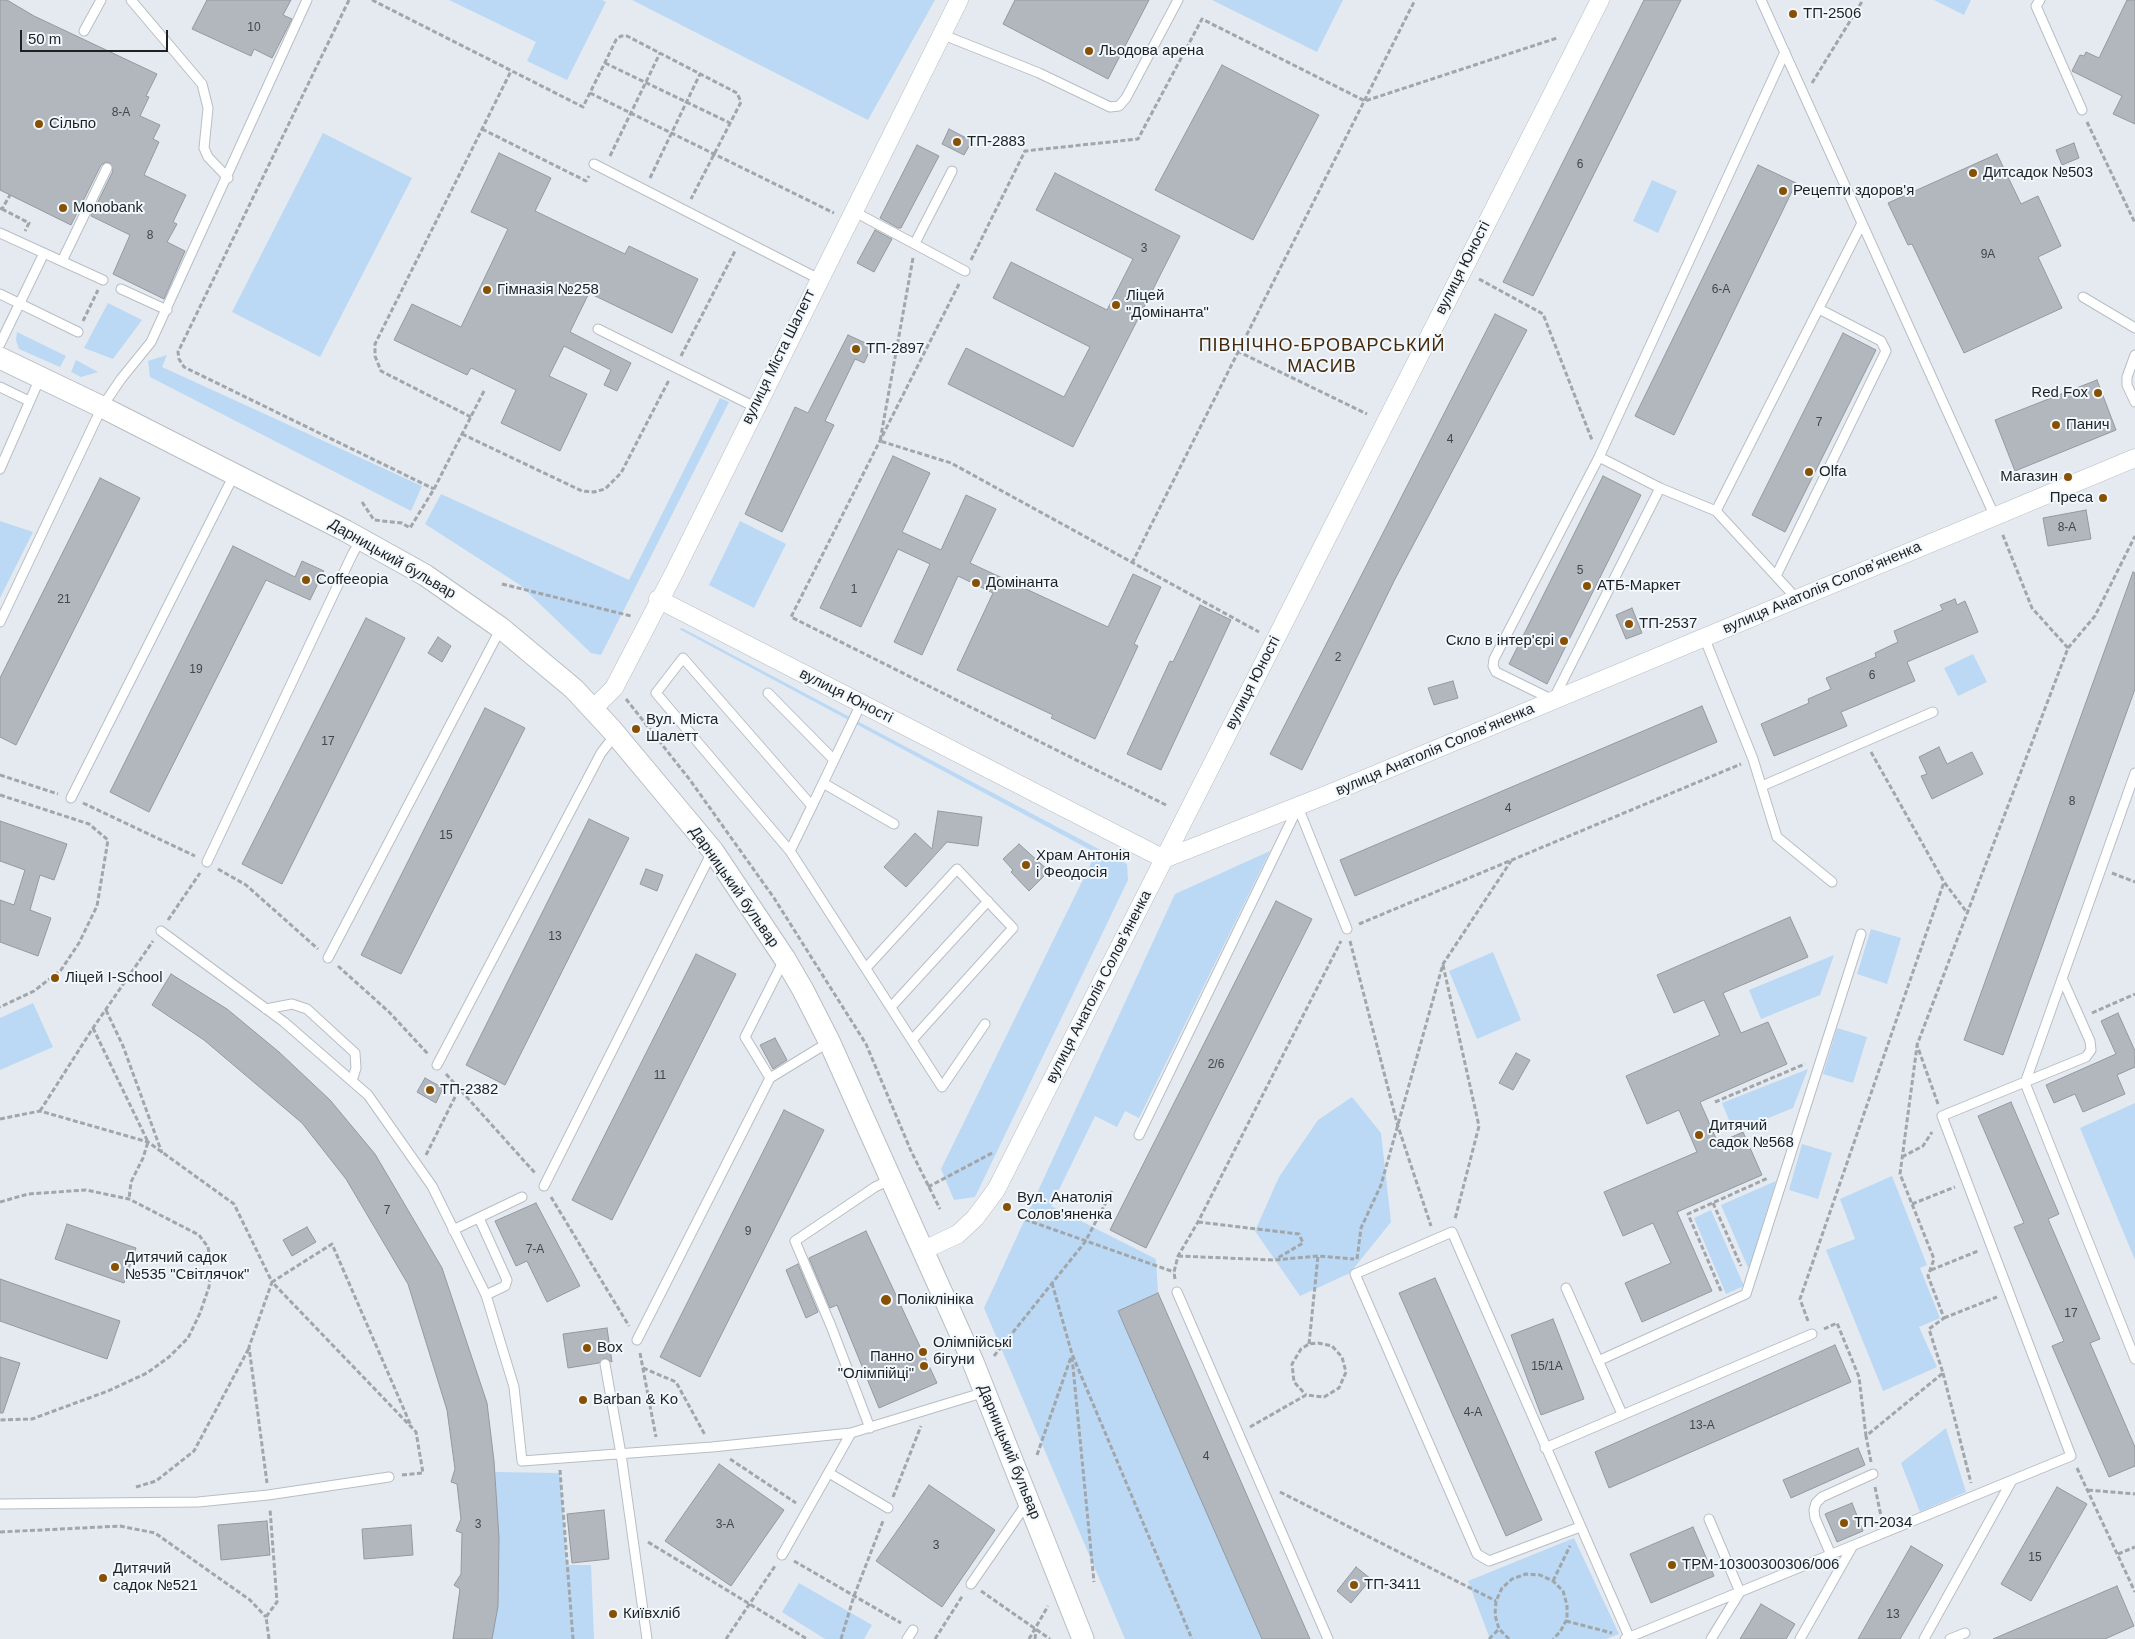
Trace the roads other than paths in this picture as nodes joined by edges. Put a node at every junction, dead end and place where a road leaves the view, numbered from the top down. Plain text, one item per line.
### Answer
1 (101, 0) edge
2 (131, 0) edge
3 (307, 0) edge
4 (959, 0) edge
5 (1178, 0) edge
6 (1600, 0) edge
7 (1761, 0) edge
8 (2040, 0) edge
9 (84, 31) dead end
10 (941, 34) junction
11 (1785, 52) junction
12 (2082, 110) road end
13 (594, 164) road end
14 (107, 168) dead end
15 (952, 171) dead end
16 (228, 178) junction
17 (853, 211) junction
18 (1862, 224) junction
19 (0, 233) edge
20 (915, 243) junction
21 (44, 253) junction
22 (62, 261) junction
23 (965, 271) road end
24 (818, 279) junction
25 (103, 280) road end
26 (121, 288) dead end
27 (0, 294) edge
28 (2083, 297) dead end
29 (167, 310) junction
30 (1819, 310) junction
31 (2135, 328) edge
32 (598, 329) dead end
33 (78, 332) road end
34 (0, 344) edge
35 (2135, 356) edge
36 (0, 358) edge
37 (40, 378) junction
38 (0, 387) edge
39 (29, 401) junction
40 (2135, 402) edge
41 (755, 406) junction
42 (102, 407) junction
43 (1598, 457) junction
44 (2135, 458) edge
45 (0, 469) edge
46 (234, 475) junction
47 (1660, 488) junction
48 (1716, 511) junction
49 (1995, 517) junction
50 (361, 540) junction
51 (1776, 576) junction
52 (658, 599) junction
53 (1797, 599) junction
54 (0, 622) edge
55 (501, 628) junction
56 (1704, 637) junction
57 (768, 693) dead end
58 (1553, 700) junction
59 (861, 704) junction
60 (593, 709) junction
61 (1933, 712) dead end
62 (615, 735) junction
63 (834, 760) junction
64 (2135, 773) edge
65 (823, 783) junction
66 (1762, 786) junction
67 (71, 798) road end
68 (812, 806) junction
69 (1298, 806) junction
70 (894, 824) dead end
71 (713, 851) junction
72 (790, 851) junction
73 (1164, 859) junction
74 (207, 862) road end
75 (1832, 882) dead end
76 (988, 901) junction
77 (1347, 929) road end
78 (161, 931) road end
79 (1861, 934) dead end
80 (328, 958) road end
81 (784, 959) junction
82 (866, 968) junction
83 (2062, 978) junction
84 (890, 1006) junction
85 (266, 1009) junction
86 (985, 1024) dead end
87 (912, 1040) junction
88 (829, 1042) junction
89 (437, 1065) road end
90 (770, 1078) junction
91 (352, 1081) junction
92 (2025, 1083) junction
93 (1139, 1135) dead end
94 (891, 1179) junction
95 (544, 1186) road end
96 (522, 1197) dead end
97 (479, 1218) junction
98 (453, 1230) junction
99 (924, 1250) junction
100 (1566, 1288) dead end
101 (1177, 1292) road end
102 (486, 1295) junction
103 (1812, 1334) road end
104 (637, 1340) road end
105 (2135, 1359) edge
106 (1598, 1361) junction
107 (605, 1364) dead end
108 (985, 1392) junction
109 (1622, 1414) junction
110 (870, 1428) junction
111 (851, 1433) junction
112 (1545, 1448) junction
113 (621, 1454) junction
114 (829, 1473) junction
115 (1873, 1474) road end
116 (389, 1477) road end
117 (2011, 1482) junction
118 (1028, 1501) junction
119 (0, 1504) edge
120 (888, 1508) road end
121 (1709, 1519) dead end
122 (1580, 1527) junction
123 (1852, 1547) junction
124 (782, 1555) road end
125 (1831, 1555) junction
126 (971, 1584) road end
127 (1740, 1592) junction
128 (913, 1630) road end
129 (1965, 1633) dead end
130 (1628, 1638) edge
131 (647, 1639) edge
132 (907, 1639) edge
133 (1083, 1639) edge
134 (1328, 1639) edge
135 (1711, 1639) edge
136 (1800, 1639) edge
137 (1924, 1639) edge
138 (1950, 1639) edge

1 - 9 lane
2 - 16 lane
3 - 16 lane
4 - 10 street, вулиця Міста Шалетт
5 - 10 lane
6 - 73 street, вулиця Юності
7 - 11 lane
8 - 12 lane
10 - 17 street, вулиця Міста Шалетт
11 - 18 lane
11 - 43 lane
13 - 24 lane
14 - 22 lane
15 - 20 lane
16 - 29 lane
17 - 20 lane
17 - 24 street, вулиця Міста Шалетт
18 - 30 lane
18 - 49 lane
19 - 21 lane
20 - 23 lane
21 - 22 lane
21 - 34 lane
22 - 25 lane
24 - 41 street, вулиця Міста Шалетт
26 - 29 lane
27 - 33 lane
28 - 31 lane
29 - 42 lane
30 - 48 lane
30 - 51 lane
32 - 41 lane
35 - 40 lane
36 - 37 street, Дарницький бульвар
37 - 39 lane
37 - 42 street, Дарницький бульвар
38 - 39 lane
39 - 45 lane
41 - 52 street, вулиця Міста Шалетт
42 - 46 street, Дарницький бульвар
42 - 54 lane
43 - 47 lane
43 - 58 lane
44 - 49 street, вулиця Анатолія Соловʼяненка
46 - 50 street, Дарницький бульвар
46 - 67 lane
47 - 48 lane
47 - 58 lane
48 - 51 lane
49 - 53 street, вулиця Анатолія Соловʼяненка
50 - 55 street, Дарницький бульвар
50 - 74 lane
51 - 53 lane
52 - 59 street, вулиця Юності
52 - 60 street, вулиця Міста Шалетт
53 - 56 street, вулиця Анатолія Соловʼяненка
55 - 60 street, Дарницький бульвар
55 - 80 lane
56 - 58 street, вулиця Анатолія Соловʼяненка
56 - 66 lane
57 - 63 lane
58 - 69 street, вулиця Анатолія Соловʼяненка
59 - 63 lane
59 - 73 street, вулиця Юності
60 - 62 street, Дарницький бульвар
61 - 66 lane
62 - 71 street, Дарницький бульвар
62 - 89 lane
63 - 65 lane
64 - 83 lane
65 - 68 lane
65 - 70 lane
66 - 75 lane
68 - 72 lane
68 - 72 lane
69 - 73 street, вулиця Анатолія Соловʼяненка
69 - 77 lane
69 - 93 lane
71 - 81 street, Дарницький бульвар
71 - 95 lane
72 - 82 lane
73 - 99 street, вулиця Анатолія Соловʼяненка
76 - 82 lane
76 - 84 lane
76 - 87 lane
78 - 85 lane
79 - 106 lane
81 - 88 street, Дарницький бульвар
81 - 90 lane
82 - 84 lane
83 - 92 lane
83 - 92 lane
84 - 87 lane
85 - 91 lane
85 - 91 lane
86 - 87 lane
88 - 90 lane
88 - 94 street, Дарницький бульвар
90 - 104 lane
91 - 98 lane
92 - 105 lane
92 - 117 lane
94 - 99 street, Дарницький бульвар
94 - 110 lane
96 - 97 lane
97 - 98 lane
97 - 102 lane
98 - 102 lane
99 - 108 street, Дарницький бульвар
100 - 106 lane
101 - 134 lane
102 - 113 lane
103 - 109 lane
106 - 109 lane
107 - 113 lane
108 - 110 lane
108 - 118 street, Дарницький бульвар
109 - 112 lane
110 - 111 lane
111 - 113 lane
111 - 114 lane
112 - 122 lane
112 - 122 lane
113 - 131 lane
114 - 120 lane
114 - 124 lane
115 - 125 lane
116 - 119 lane
117 - 123 lane
117 - 137 lane
118 - 126 lane
118 - 133 street, Дарницький бульвар
121 - 127 lane
122 - 130 lane
123 - 125 lane
123 - 136 lane
125 - 127 lane
127 - 130 lane
127 - 135 lane
128 - 132 lane
129 - 138 lane

